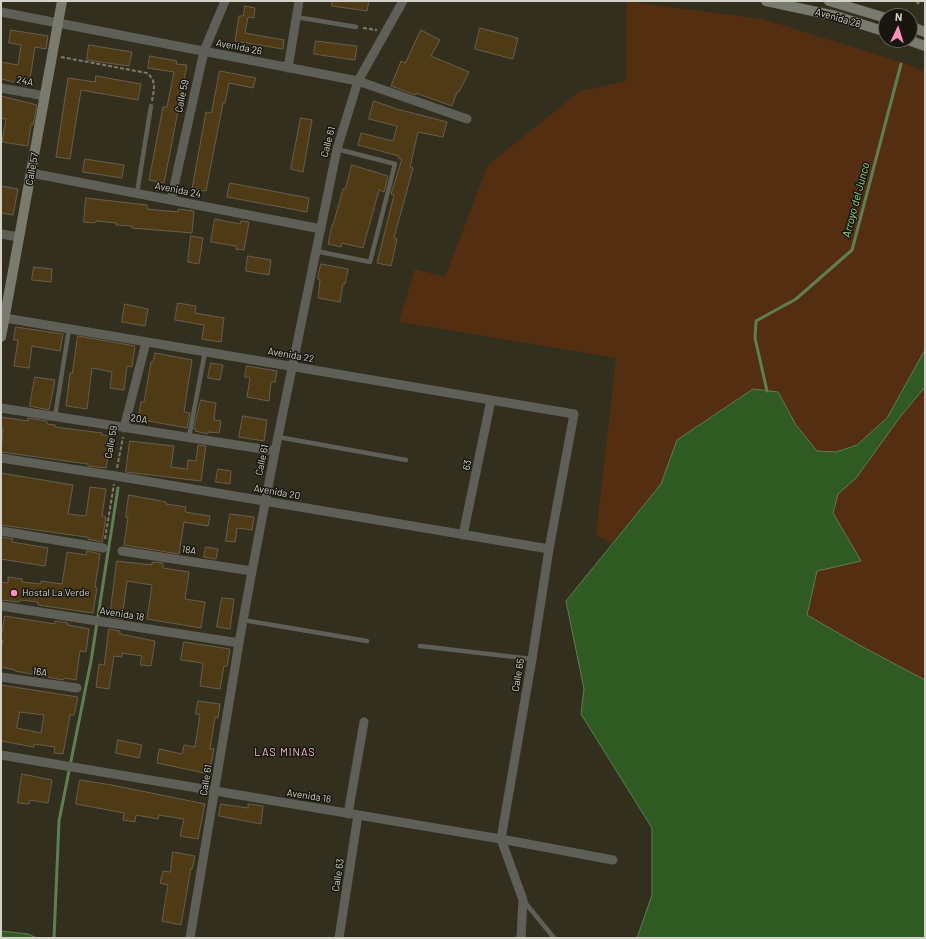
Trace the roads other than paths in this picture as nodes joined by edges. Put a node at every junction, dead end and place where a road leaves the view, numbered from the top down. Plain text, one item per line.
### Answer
1 (62, 1) edge
2 (225, 1) edge
3 (299, 1) edge
4 (403, 1) edge
5 (766, 1) edge
6 (829, 1) edge
7 (1, 12) edge
8 (878, 16) edge
9 (296, 17) junction
10 (58, 23) junction
11 (356, 27) road end
12 (878, 30) edge
13 (204, 51) junction
14 (288, 68) junction
15 (358, 81) junction
16 (1, 88) edge
17 (45, 96) junction
18 (151, 106) road end
19 (467, 119) dead end
20 (337, 149) junction
21 (31, 173) junction
22 (137, 193) junction
23 (171, 200) junction
24 (320, 229) junction
25 (1, 234) edge
26 (19, 237) junction
27 (316, 251) junction
28 (4, 318) junction
29 (70, 329) junction
30 (1, 337) edge
31 (146, 342) junction
32 (205, 352) junction
33 (292, 366) junction
34 (491, 400) junction
35 (1, 408) edge
36 (574, 414) joint
37 (55, 416) junction
38 (124, 428) junction
39 (189, 437) junction
40 (278, 437) junction
41 (274, 451) junction
42 (1, 458) edge
43 (406, 460) dead end
44 (265, 501) junction
45 (1, 531) edge
46 (464, 535) junction
47 (103, 548) road end
48 (548, 549) junction
49 (122, 551) dead end
50 (252, 571) junction
51 (1, 606) edge
52 (243, 620) junction
53 (367, 642) dead end
54 (239, 644) junction
55 (420, 646) dead end
56 (532, 659) junction
57 (1, 677) edge
58 (76, 688) dead end
59 (364, 722) dead end
60 (1, 755) edge
61 (215, 792) junction
62 (348, 814) junction
63 (358, 815) junction
64 (501, 839) junction
65 (613, 860) dead end
66 (523, 900) junction
67 (190, 938) edge
68 (339, 938) edge
69 (521, 938) edge
70 (554, 938) edge

1 - 10 street, Calle 57
2 - 13 street, Calle 59
3 - 9 street
4 - 15 street, Calle 61
5 - 12 street, Avenida 28
6 - 8 street, Avenida 28
7 - 10 street, Avenida 26
9 - 11 lane
9 - 14 street
10 - 13 street, Avenida 26
10 - 17 street, Calle 57
13 - 14 street, Avenida 26
13 - 23 street, Calle 59
14 - 15 street, Avenida 26
15 - 19 street, Avenida 26
15 - 20 street, Calle 61
16 - 17 street, 24A
17 - 21 street, Calle 57
18 - 22 lane
20 - 24 street, Calle 61
20 - 27 lane
21 - 22 street, Avenida 24
21 - 26 street, Calle 57
22 - 23 street, Avenida 24
23 - 24 street, Avenida 24
24 - 27 street, Calle 61
25 - 26 street
26 - 28 street, Calle 57
27 - 33 street, Calle 61
28 - 29 street, Avenida 22
28 - 30 street, Calle 57
29 - 31 street, Avenida 22
29 - 37 lane
31 - 32 street, Avenida 22
31 - 38 street, Calle 59
32 - 33 street, Avenida 22
32 - 39 lane
33 - 34 street, Avenida 22
33 - 40 street, Calle 61
34 - 36 street, Avenida 22
34 - 46 street, 63
35 - 37 street, 20A
36 - 48 street, Calle 65
37 - 38 street, 20A
38 - 39 street, 20A
39 - 41 street, 20A
40 - 41 street, Calle 61
40 - 43 lane
41 - 44 street, Calle 61
42 - 44 street, Avenida 20
44 - 46 street, Avenida 20
44 - 50 street, Calle 61
45 - 47 street
46 - 48 street, Avenida 20
48 - 56 street, Calle 65
49 - 50 street, 18A
50 - 52 street, Calle 61
51 - 54 street, Avenida 18
52 - 53 lane
52 - 54 street, Calle 61
54 - 61 street, Calle 61
55 - 56 lane
56 - 64 street, Calle 65
57 - 58 street, 16A
59 - 62 street
60 - 61 street, Avenida 16
61 - 62 street, Avenida 16
61 - 67 street, Calle 61
62 - 63 street, Avenida 16
63 - 64 street, Avenida 16
63 - 68 street, Calle 63
64 - 65 street, Avenida 16
64 - 66 street, Calle 65
66 - 69 street, Calle 65
66 - 70 lane

